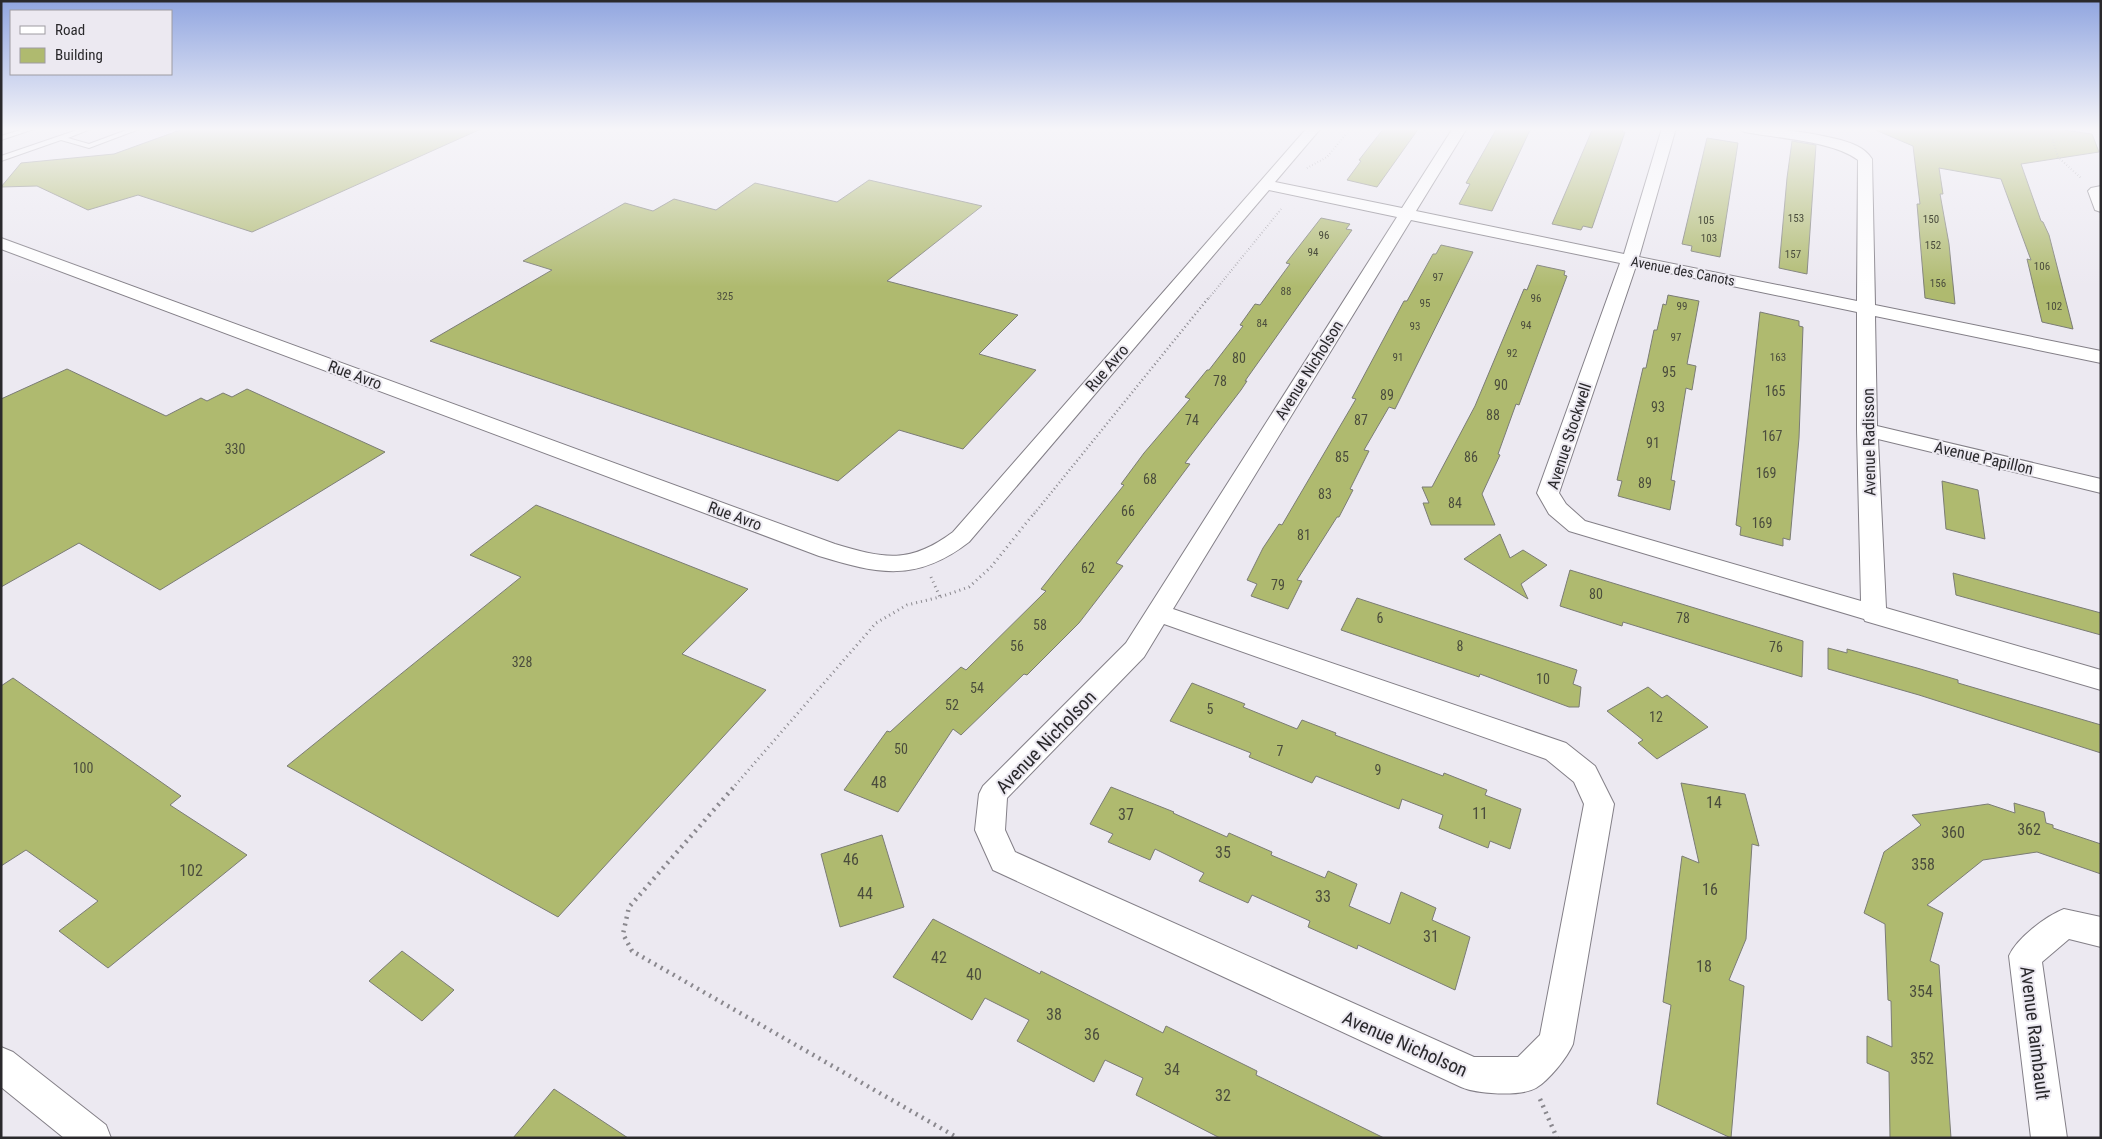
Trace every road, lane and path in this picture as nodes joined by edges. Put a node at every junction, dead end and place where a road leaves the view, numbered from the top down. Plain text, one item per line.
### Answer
1 (1269, 181) edge
2 (1427, 181) edge
3 (1653, 181) edge
4 (1865, 181) edge
5 (2085, 181) edge
6 (1266, 185) junction
7 (2098, 191) edge
8 (1284, 204) dead end
9 (2101, 207) edge
10 (1407, 214) junction
11 (1, 243) edge
12 (1630, 260) junction
13 (1866, 308) junction
14 (2101, 357) edge
15 (1868, 430) junction
16 (2101, 486) edge
17 (1158, 613) junction
18 (1874, 614) junction
19 (2101, 680) edge
20 (2101, 932) edge
21 (1, 1064) edge
22 (1545, 1107) dead end
23 (93, 1138) edge
24 (958, 1138) edge
25 (1557, 1138) edge
26 (2049, 1138) edge

1 - 6 street, Rue Avro
2 - 10 street, Avenue Nicholson
3 - 12 street, Avenue Stockwell
4 - 13 street, Avenue Radisson
5 - 7 path
6 - 10 street, Avenue des Canots
6 - 11 street, Rue Avro
7 - 9 street
8 - 24 path
10 - 12 street, Avenue des Canots
10 - 17 street, Avenue Nicholson
12 - 13 street, Avenue des Canots
12 - 18 street, Avenue Stockwell
13 - 14 street, Avenue des Canots
13 - 15 street, Avenue Radisson
15 - 16 street, Avenue Papillon
15 - 18 street, Avenue Radisson
17 - 17 street, Avenue Nicholson
18 - 19 street
20 - 26 street, Avenue Raimbault
21 - 23 street
22 - 25 path

